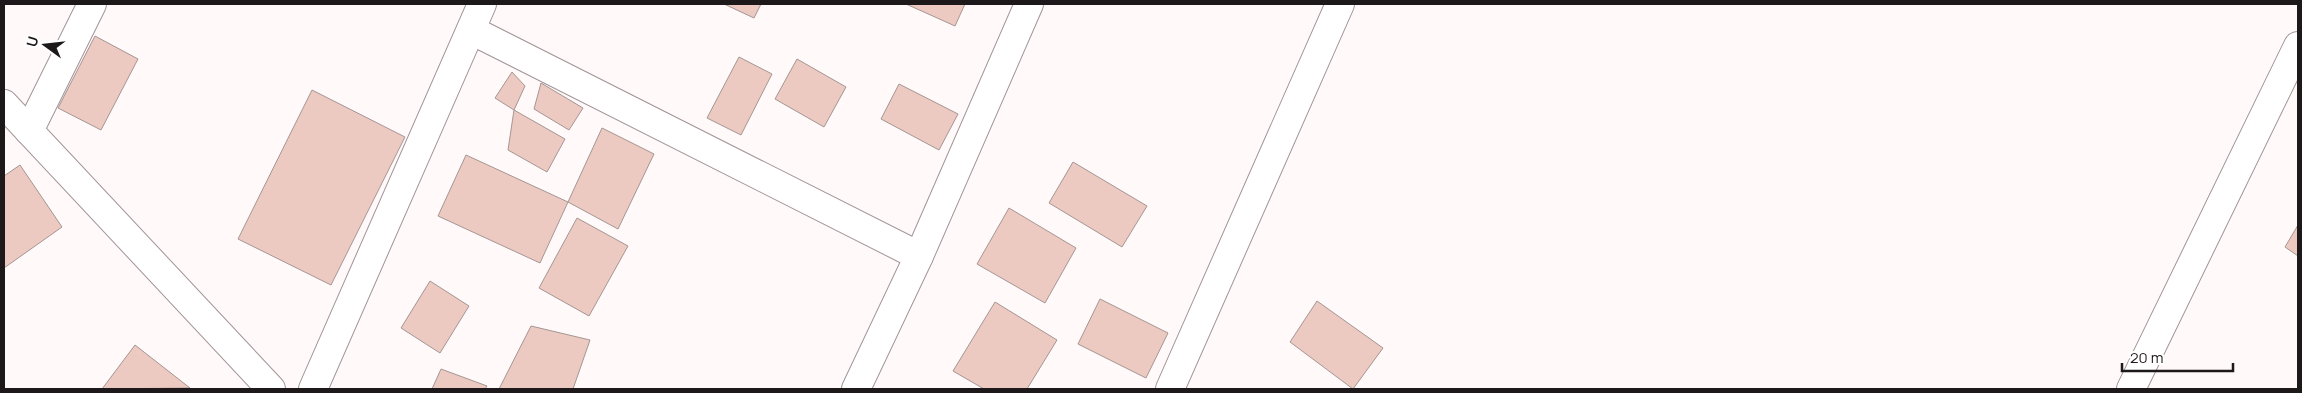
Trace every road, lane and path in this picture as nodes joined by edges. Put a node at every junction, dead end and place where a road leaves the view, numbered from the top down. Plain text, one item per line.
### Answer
1 (92, 4) edge
2 (482, 4) edge
3 (1029, 4) edge
4 (1340, 4) edge
5 (471, 30) junction
6 (2298, 46) edge
7 (4, 104) edge
8 (29, 131) junction
9 (919, 256) junction
10 (271, 389) edge
11 (312, 389) edge
12 (856, 389) edge
13 (1170, 389) edge
14 (2131, 389) edge

1 - 8 street
2 - 5 street
3 - 9 street
4 - 13 street
5 - 9 street
5 - 11 street
6 - 14 street
7 - 8 street
8 - 10 street
9 - 12 street

